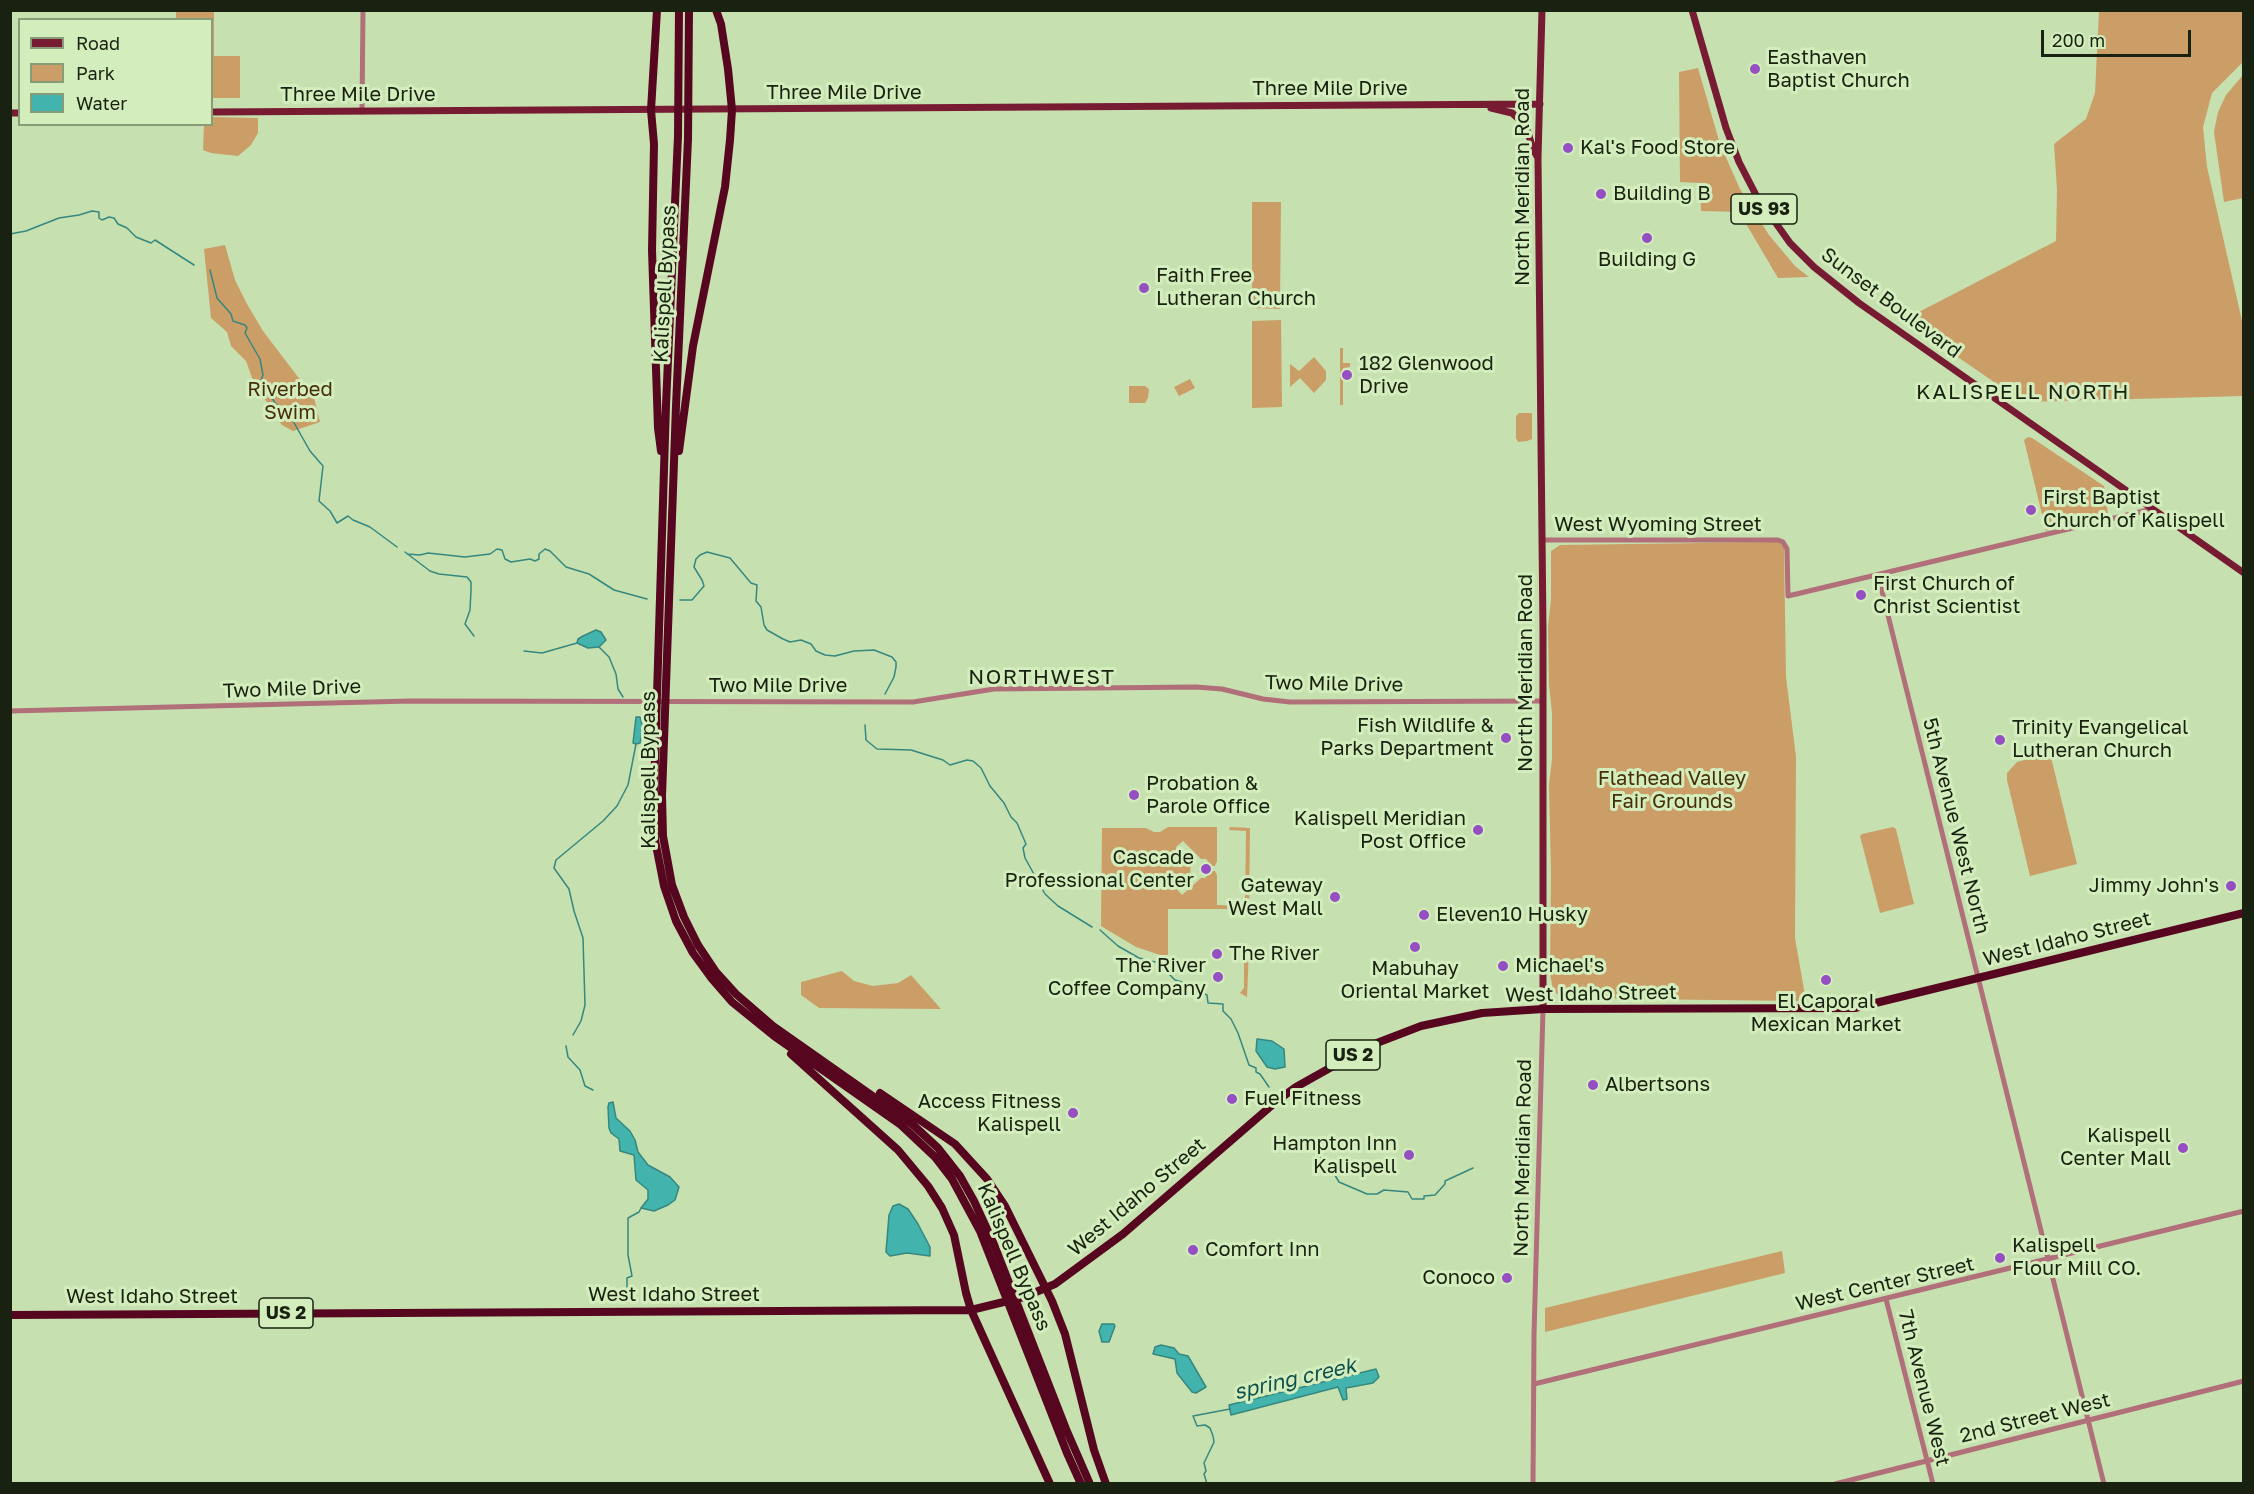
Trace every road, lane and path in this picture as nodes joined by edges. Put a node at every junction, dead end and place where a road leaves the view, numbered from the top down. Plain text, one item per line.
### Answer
1 (363, 10) edge
2 (657, 10) edge
3 (679, 10) edge
4 (689, 10) edge
5 (716, 10) edge
6 (1542, 10) edge
7 (1692, 10) edge
8 (1540, 104) junction
9 (1477, 105) junction
10 (651, 110) junction
11 (732, 110) junction
12 (213, 112) edge
13 (362, 112) junction
14 (1538, 158) junction
15 (664, 476) junction
16 (673, 501) junction
17 (2152, 508) junction
18 (1542, 540) junction
19 (2244, 573) edge
20 (1878, 575) junction
21 (1543, 701) junction
22 (10, 711) edge
23 (2244, 912) edge
24 (1978, 978) junction
25 (1543, 1009) junction
26 (774, 1036) junction
27 (827, 1064) junction
28 (2244, 1210) edge
29 (2048, 1259) junction
30 (1004, 1280) junction
31 (1046, 1289) junction
32 (1886, 1299) junction
33 (971, 1310) junction
34 (10, 1315) edge
35 (1020, 1320) junction
36 (2244, 1381) edge
37 (1534, 1384) junction
38 (2088, 1420) junction
39 (1927, 1460) junction
40 (1050, 1484) edge
41 (1081, 1484) edge
42 (1090, 1484) edge
43 (1106, 1484) edge
44 (1533, 1484) edge
45 (1834, 1484) edge
46 (1933, 1484) edge
47 (2104, 1484) edge

1 - 13 street
2 - 10 highway
3 - 15 highway, Kalispell Bypass
4 - 16 highway, Kalispell Bypass
5 - 11 highway
6 - 8 main road, North Meridian Road
7 - 17 main road, Sunset Boulevard / US 93
8 - 9 main road, Three Mile Drive
8 - 14 main road, North Meridian Road
9 - 11 main road, Three Mile Drive
9 - 14 main road, Three Mile Drive
10 - 11 main road, Three Mile Drive
10 - 13 main road, Three Mile Drive
10 - 15 highway
11 - 16 highway
12 - 13 main road, Three Mile Drive
14 - 18 main road, North Meridian Road
15 - 26 highway, Kalispell Bypass
16 - 27 highway, Kalispell Bypass
17 - 19 main road, Sunset Boulevard / US 93
17 - 20 street
18 - 20 street, West Wyoming Street
18 - 21 main road, North Meridian Road
20 - 24 street, 5th Avenue West North
21 - 22 street, Two Mile Drive
21 - 25 main road, North Meridian Road
23 - 24 highway, West Idaho Street / US 2
24 - 25 highway, West Idaho Street / US 2
24 - 29 street, 5th Avenue West North
25 - 31 highway, West Idaho Street / US 2
25 - 37 street, North Meridian Road
26 - 30 highway, Kalispell Bypass
26 - 33 highway
27 - 30 highway, Kalispell Bypass
27 - 31 highway
28 - 29 street, West Center Street
29 - 32 street, West Center Street
29 - 38 street, 5th Avenue West North
30 - 35 highway, Kalispell Bypass
31 - 33 highway, West Idaho Street / US 2
31 - 43 highway
32 - 37 street, West Center Street
32 - 39 street, 7th Avenue West
33 - 34 highway, West Idaho Street / US 2
33 - 40 highway
35 - 41 highway, Kalispell Bypass
35 - 42 highway, Kalispell Bypass
36 - 38 street, 2nd Street West
37 - 44 street, North Meridian Road
38 - 39 street, 2nd Street West
38 - 47 street, 5th Avenue West North
39 - 45 street, 2nd Street West
39 - 46 street, 7th Avenue West

